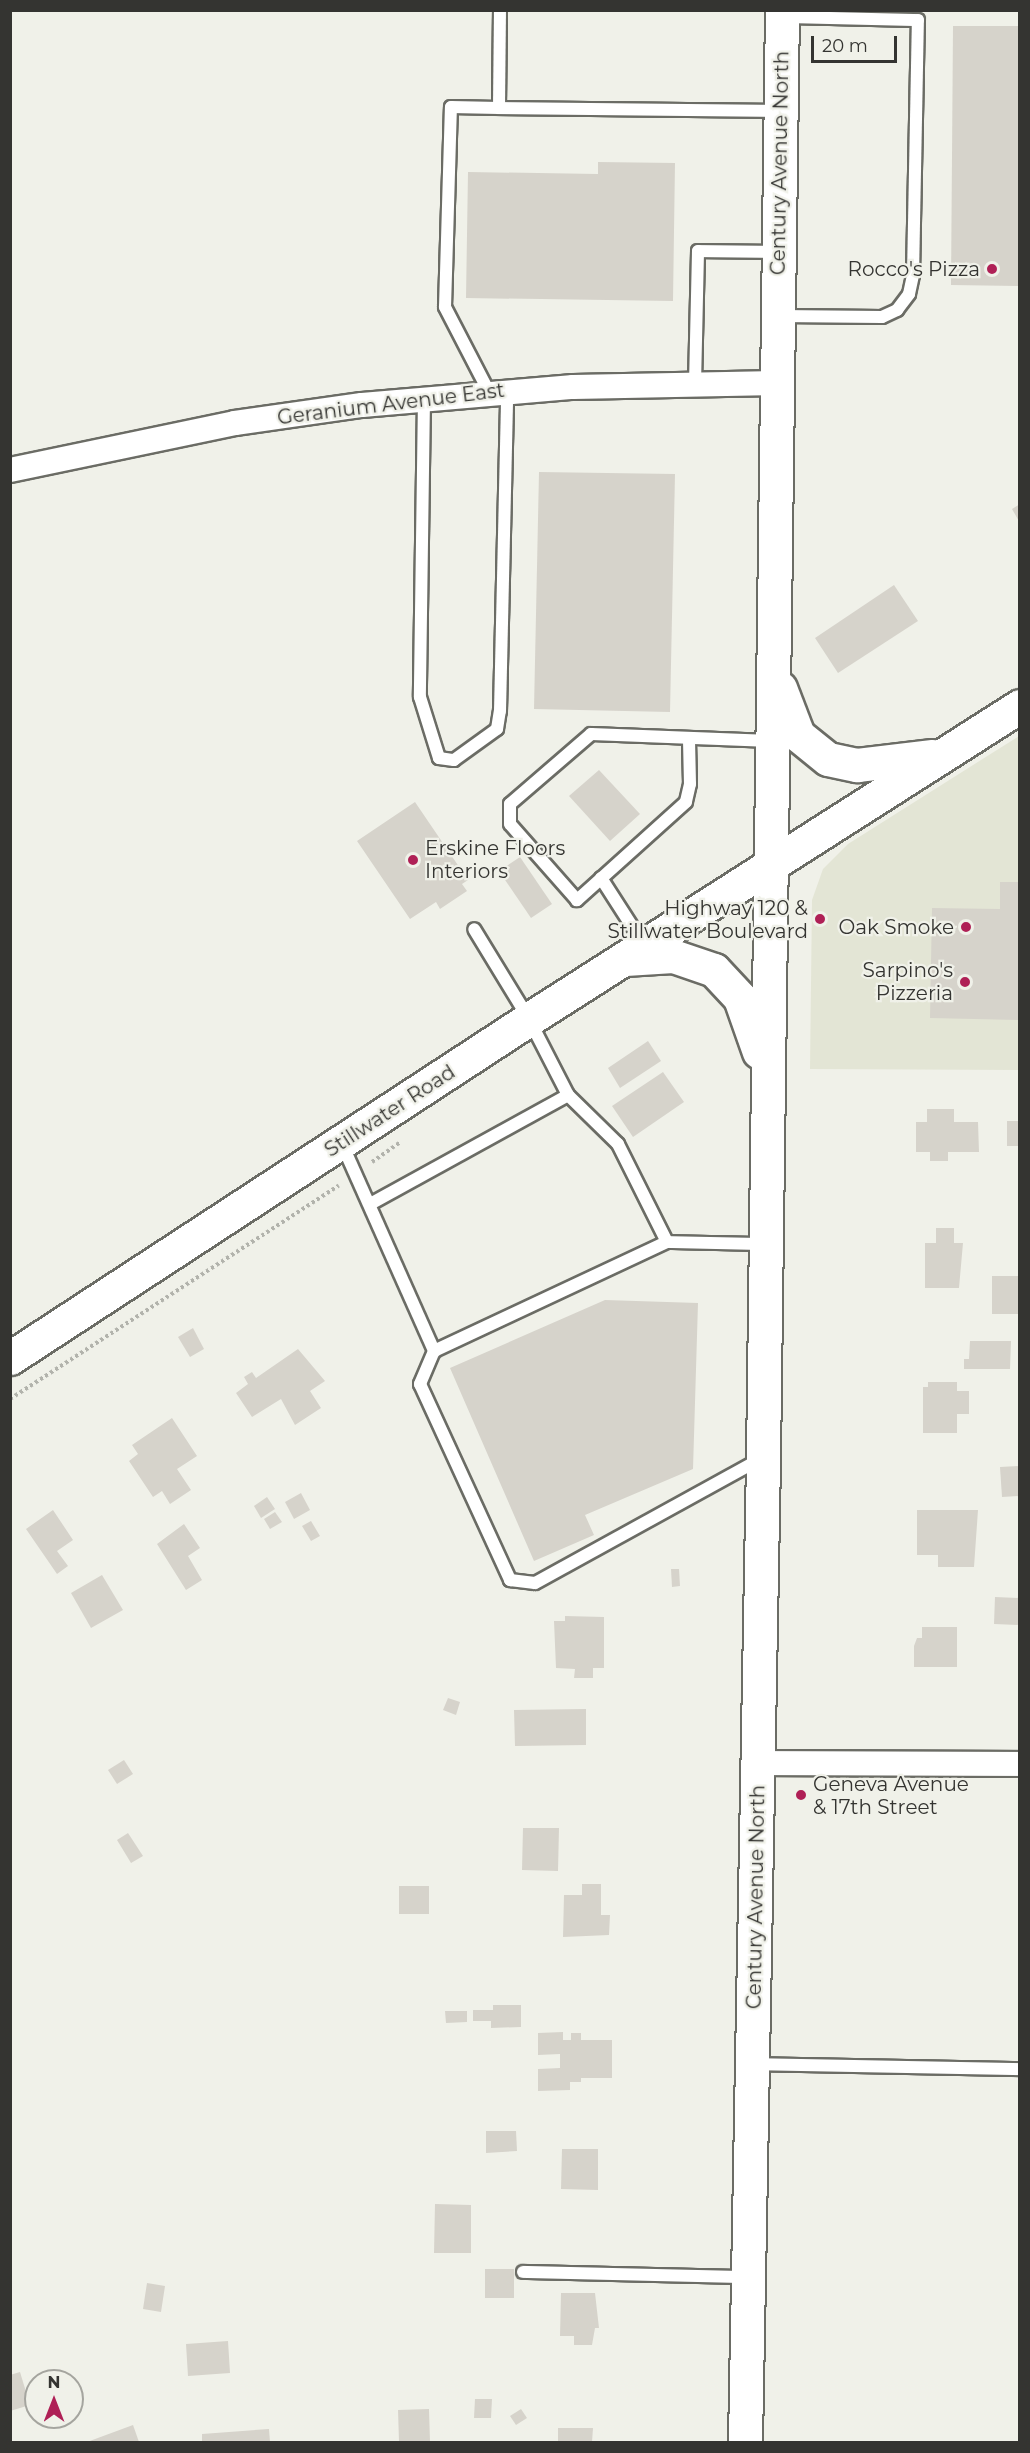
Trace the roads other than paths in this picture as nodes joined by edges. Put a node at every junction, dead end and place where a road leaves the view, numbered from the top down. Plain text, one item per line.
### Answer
1 (500, 10) edge
2 (782, 14) edge
3 (499, 108) junction
4 (781, 111) junction
5 (779, 252) junction
6 (778, 316) junction
7 (777, 383) junction
8 (695, 384) junction
9 (498, 391) junction
10 (424, 398) junction
11 (10, 470) edge
12 (773, 667) junction
13 (1020, 706) edge
14 (689, 740) junction
15 (772, 741) junction
16 (942, 755) junction
17 (771, 865) junction
18 (601, 878) junction
19 (474, 929) dead end
20 (633, 952) junction
21 (529, 1019) junction
22 (768, 1083) junction
23 (568, 1095) junction
24 (341, 1143) junction
25 (370, 1204) junction
26 (667, 1242) junction
27 (766, 1244) junction
28 (434, 1351) junction
29 (10, 1358) edge
30 (763, 1458) junction
31 (757, 1763) junction
32 (1020, 1764) edge
33 (754, 2064) junction
34 (1020, 2069) edge
35 (523, 2272) dead end
36 (750, 2277) junction
37 (745, 2442) edge

1 - 3 lane
2 - 4 main road, Century Avenue North
2 - 6 lane
3 - 4 lane
3 - 9 lane
4 - 5 main road, Century Avenue North
5 - 6 main road, Century Avenue North
5 - 8 lane
6 - 7 main road, Century Avenue North
7 - 8 street, Geranium Avenue East
7 - 12 main road, Century Avenue North
8 - 9 street, Geranium Avenue East
9 - 10 street, Geranium Avenue East
9 - 10 lane
10 - 11 street, Geranium Avenue East
12 - 15 main road, Century Avenue North
12 - 16 main road
13 - 16 main road, Stillwater Road
14 - 15 lane
14 - 18 lane
14 - 18 lane
15 - 17 main road, Century Avenue North
16 - 17 main road, Stillwater Road
17 - 20 main road, Stillwater Road
17 - 22 main road, Century Avenue North
18 - 20 lane
19 - 21 lane
20 - 21 main road, Stillwater Road
20 - 22 main road
21 - 23 lane
21 - 24 main road, Stillwater Road
22 - 27 main road, Century Avenue North
23 - 25 lane
23 - 26 lane
24 - 25 lane
24 - 29 main road, Stillwater Road
25 - 28 lane
26 - 27 lane
26 - 28 lane
27 - 30 main road, Century Avenue North
28 - 30 lane
30 - 31 main road, Century Avenue North
31 - 32 street
31 - 33 main road, Century Avenue North
33 - 34 lane
33 - 36 main road, Century Avenue North
35 - 36 lane
36 - 37 main road, Century Avenue North

